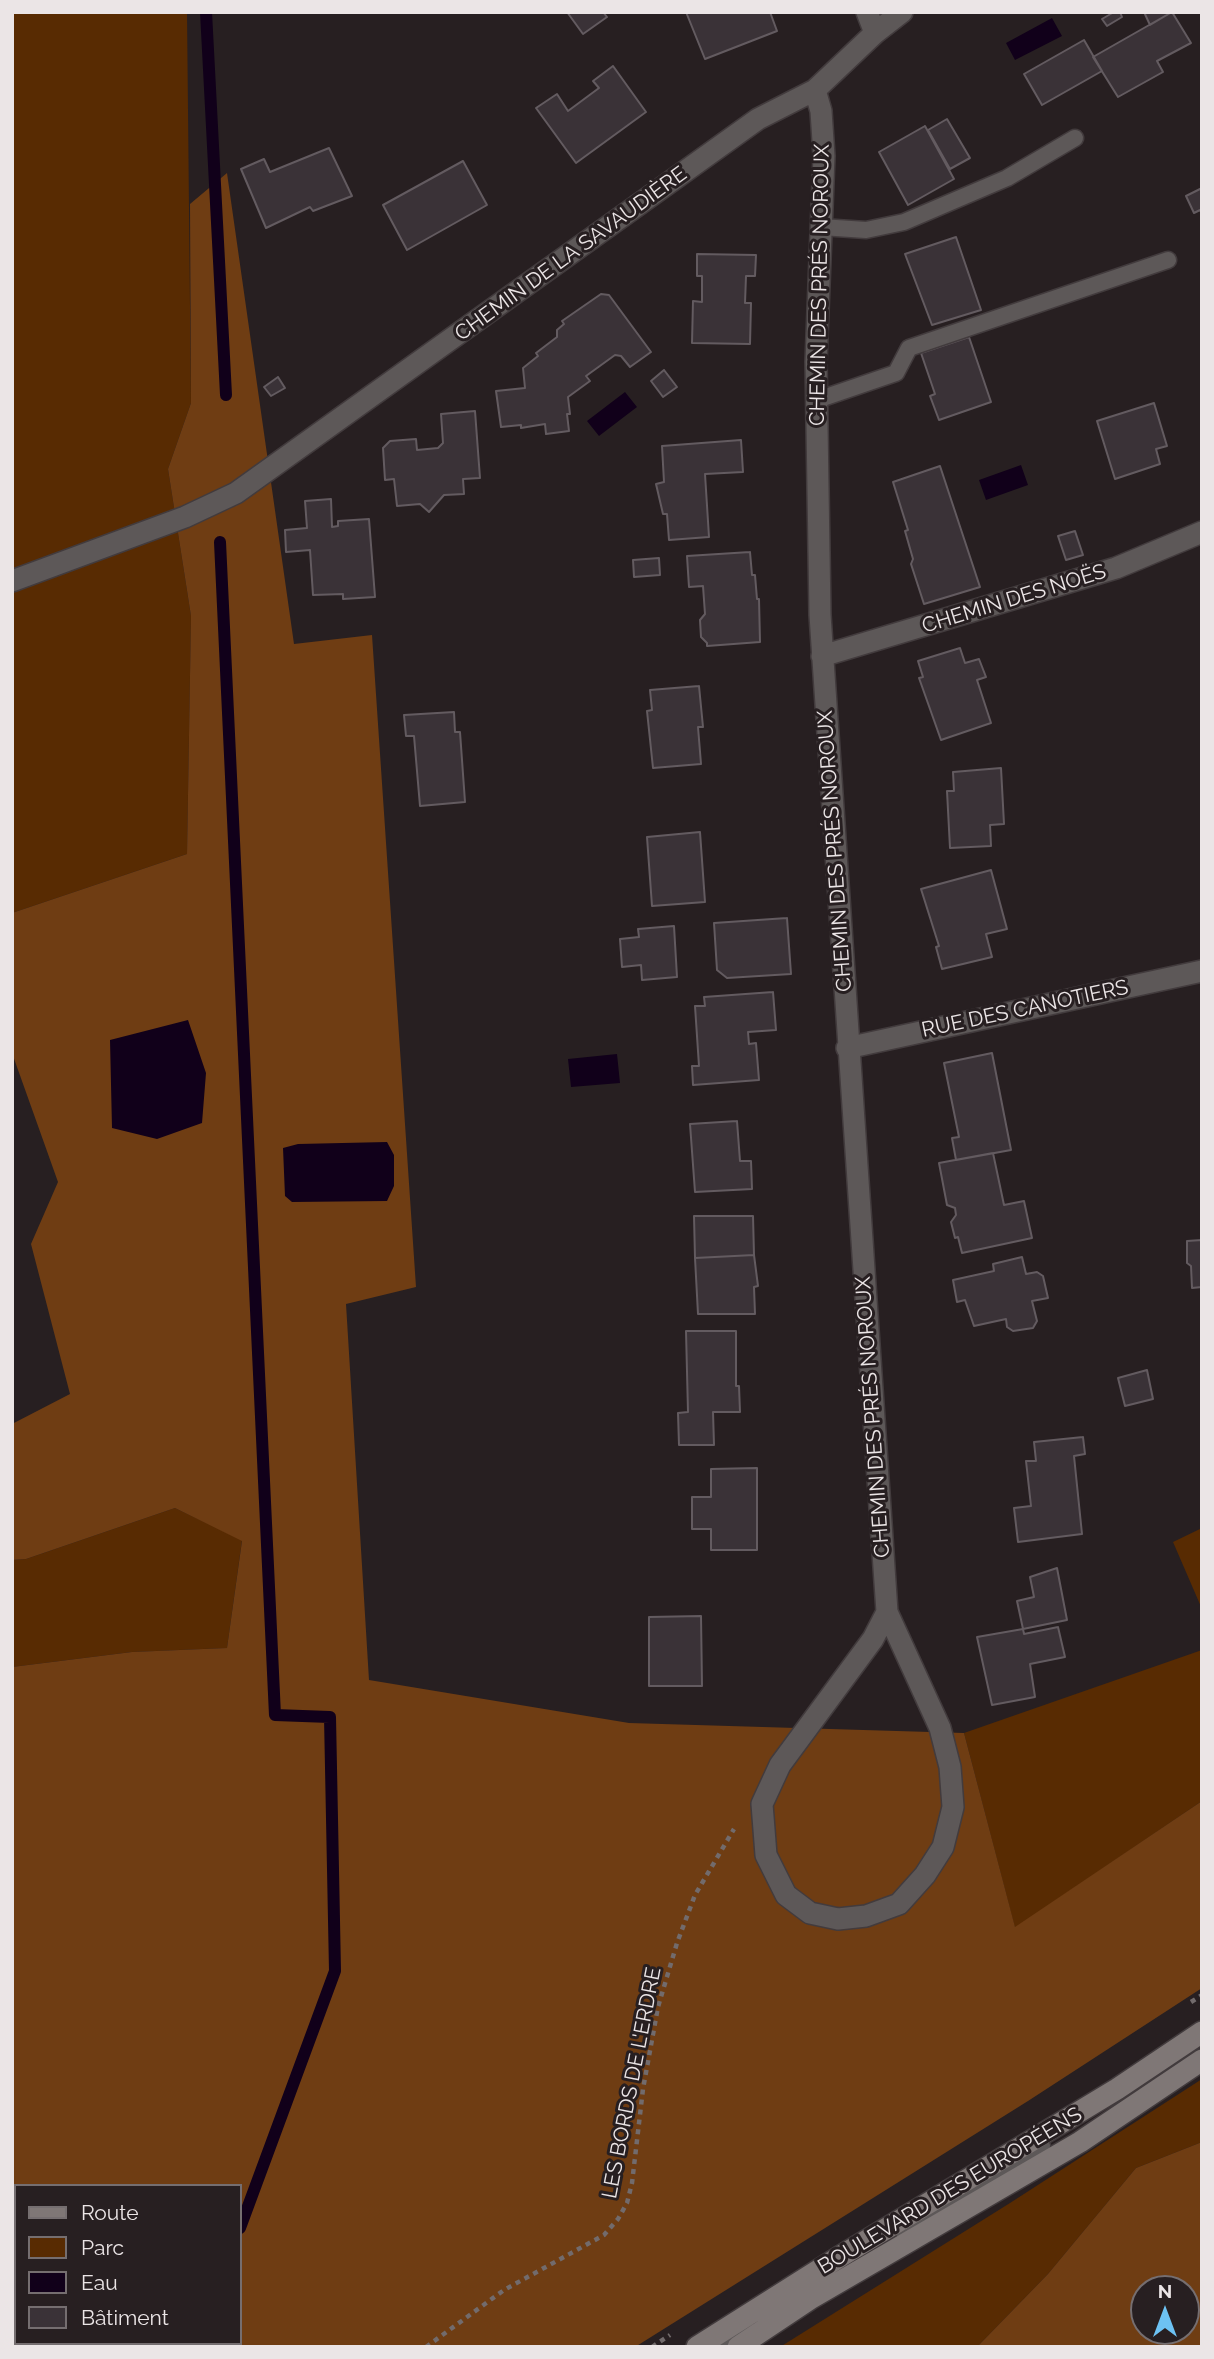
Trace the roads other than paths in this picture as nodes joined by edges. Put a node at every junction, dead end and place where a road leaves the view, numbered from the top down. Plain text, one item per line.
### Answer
1 (867, 12) edge
2 (902, 12) edge
3 (875, 33) junction
4 (815, 90) junction
5 (1075, 138) dead end
6 (821, 227) junction
7 (1168, 260) dead end
8 (817, 400) junction
9 (1202, 532) edge
10 (12, 581) edge
11 (822, 656) junction
12 (1202, 971) edge
13 (847, 1048) junction
14 (887, 1612) junction
15 (1202, 2032) edge
16 (1202, 2044) edge
17 (1202, 2060) edge
18 (697, 2347) edge
19 (720, 2347) edge
20 (737, 2347) edge

1 - 3 street
2 - 3 street, CHEMIN DE LA SAVAUDIÈRE
3 - 4 street, CHEMIN DE LA SAVAUDIÈRE
4 - 6 street, CHEMIN DES PRÉS NOROUX
4 - 10 street, CHEMIN DE LA SAVAUDIÈRE
5 - 6 lane
6 - 8 street, CHEMIN DES PRÉS NOROUX
7 - 8 lane
8 - 11 street, CHEMIN DES PRÉS NOROUX
9 - 11 street, CHEMIN DES NOËS
11 - 13 street, CHEMIN DES PRÉS NOROUX
12 - 13 street, RUE DES CANOTIERS
13 - 14 street, CHEMIN DES PRÉS NOROUX
14 - 14 street, CHEMIN DES PRÉS NOROUX
15 - 18 main road, BOULEVARD DES EUROPÉENS
16 - 19 lane
17 - 20 main road, BOULEVARD DES EUROPÉENS

